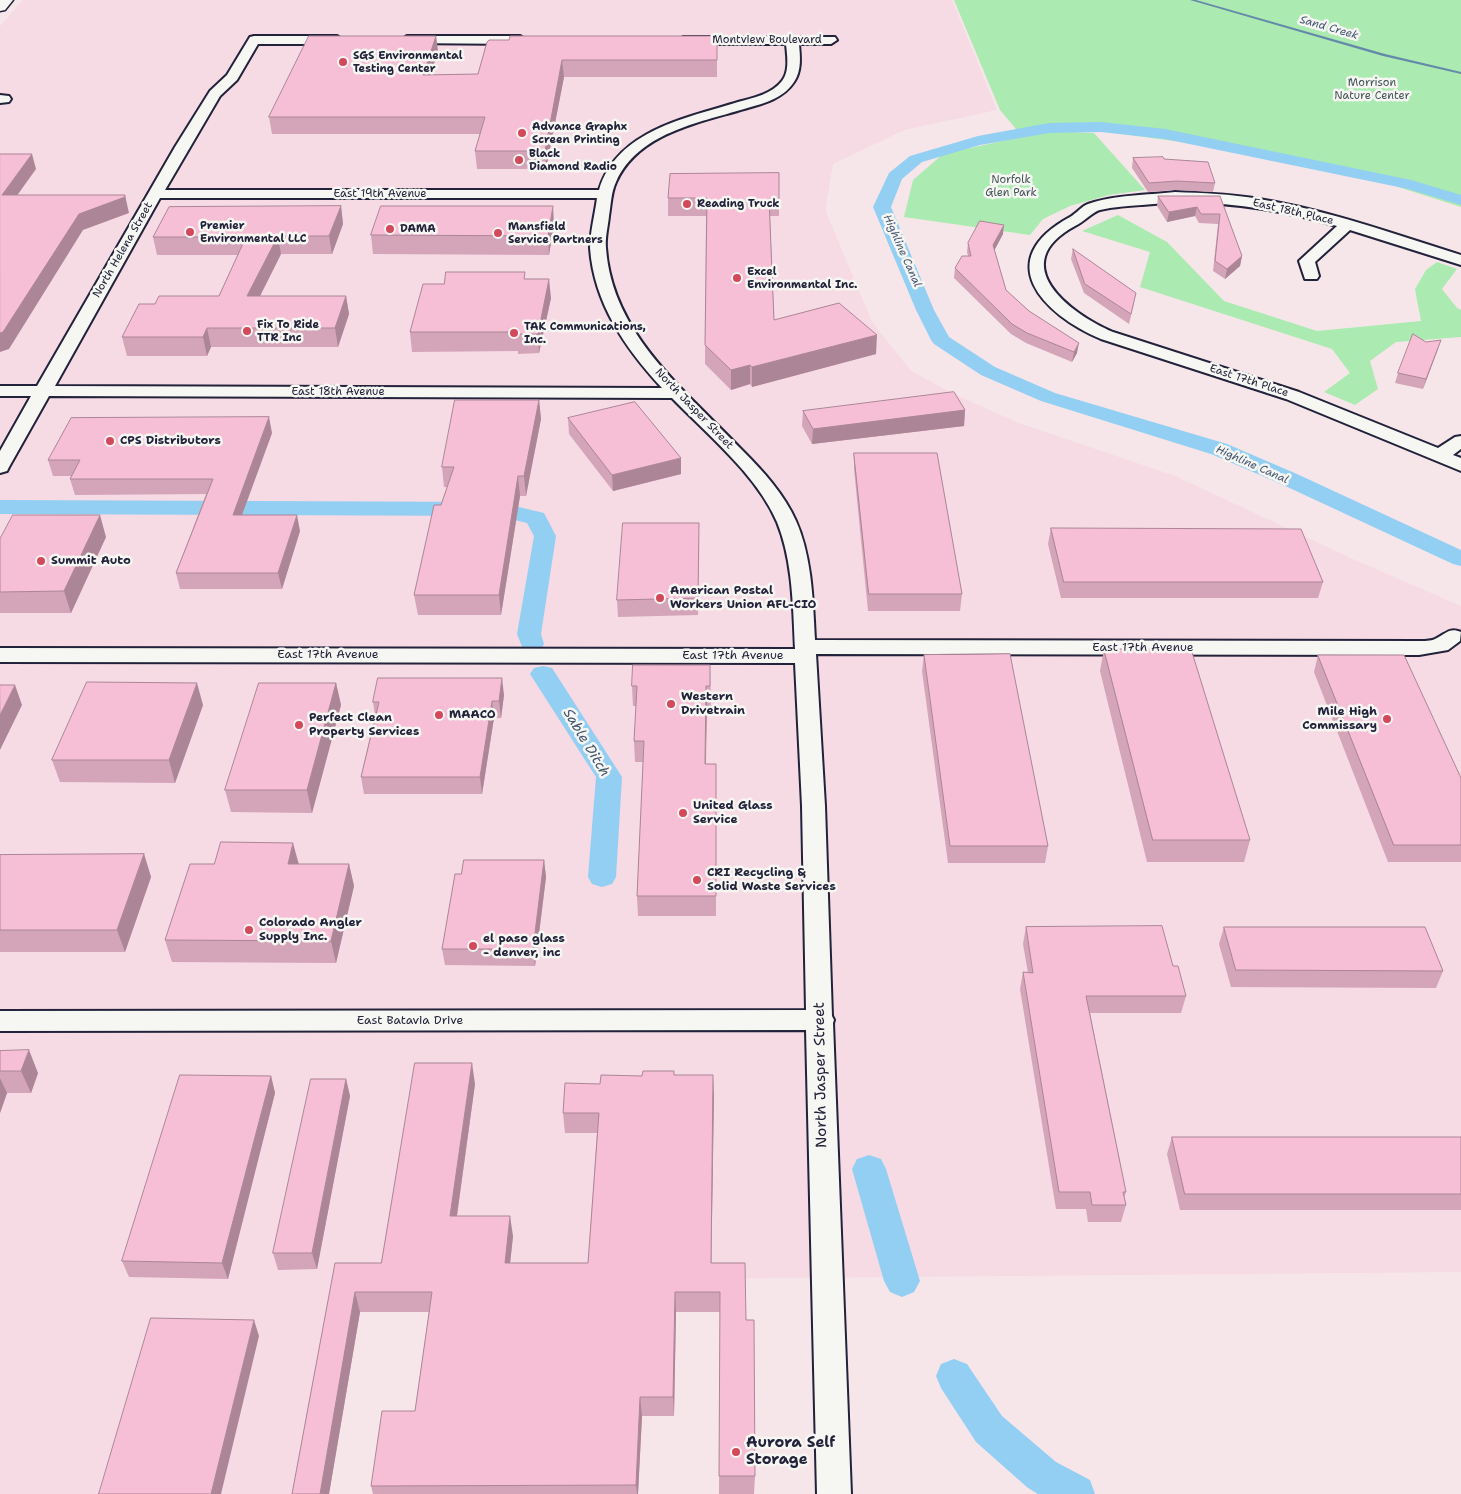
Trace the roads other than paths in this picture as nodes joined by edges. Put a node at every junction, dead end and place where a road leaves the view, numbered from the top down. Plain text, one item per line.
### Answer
1 (6, 0) edge
2 (0, 7) edge
3 (349, 40) edge
4 (397, 40) edge
5 (533, 40) edge
6 (676, 40) edge
7 (792, 40) junction
8 (831, 40) dead end
9 (155, 194) junction
10 (605, 194) junction
11 (1347, 225) junction
12 (1461, 260) edge
13 (1311, 276) dead end
14 (1044, 290) joint
15 (0, 391) edge
16 (42, 391) junction
17 (676, 393) junction
18 (1461, 441) edge
19 (1439, 456) junction
20 (1461, 466) edge
21 (0, 467) edge
22 (1452, 636) dead end
23 (806, 652) junction
24 (0, 654) edge
25 (821, 1020) junction
26 (0, 1021) edge
27 (834, 1494) edge

1 - 2 main road
3 - 9 street, North Helena Street
4 - 5 street
6 - 7 street, Montview Boulevard
7 - 8 street, Montview Boulevard
7 - 10 street, North Jasper Street
9 - 10 street, East 19th Avenue
9 - 16 street, North Helena Street
10 - 17 street, North Jasper Street
11 - 12 street, East 18th Place
11 - 13 street
11 - 14 street, East 18th Place
14 - 19 street, East 17th Place
15 - 16 street, East 18th Avenue
16 - 17 street, East 18th Avenue
16 - 21 street, North Helena Street
17 - 23 street, North Jasper Street
18 - 19 street
19 - 20 street, East 17th Place
22 - 23 street, East 17th Avenue
23 - 24 street, East 17th Avenue
23 - 25 street, North Jasper Street
25 - 26 street, East Batavia Drive
25 - 27 street, North Jasper Street

